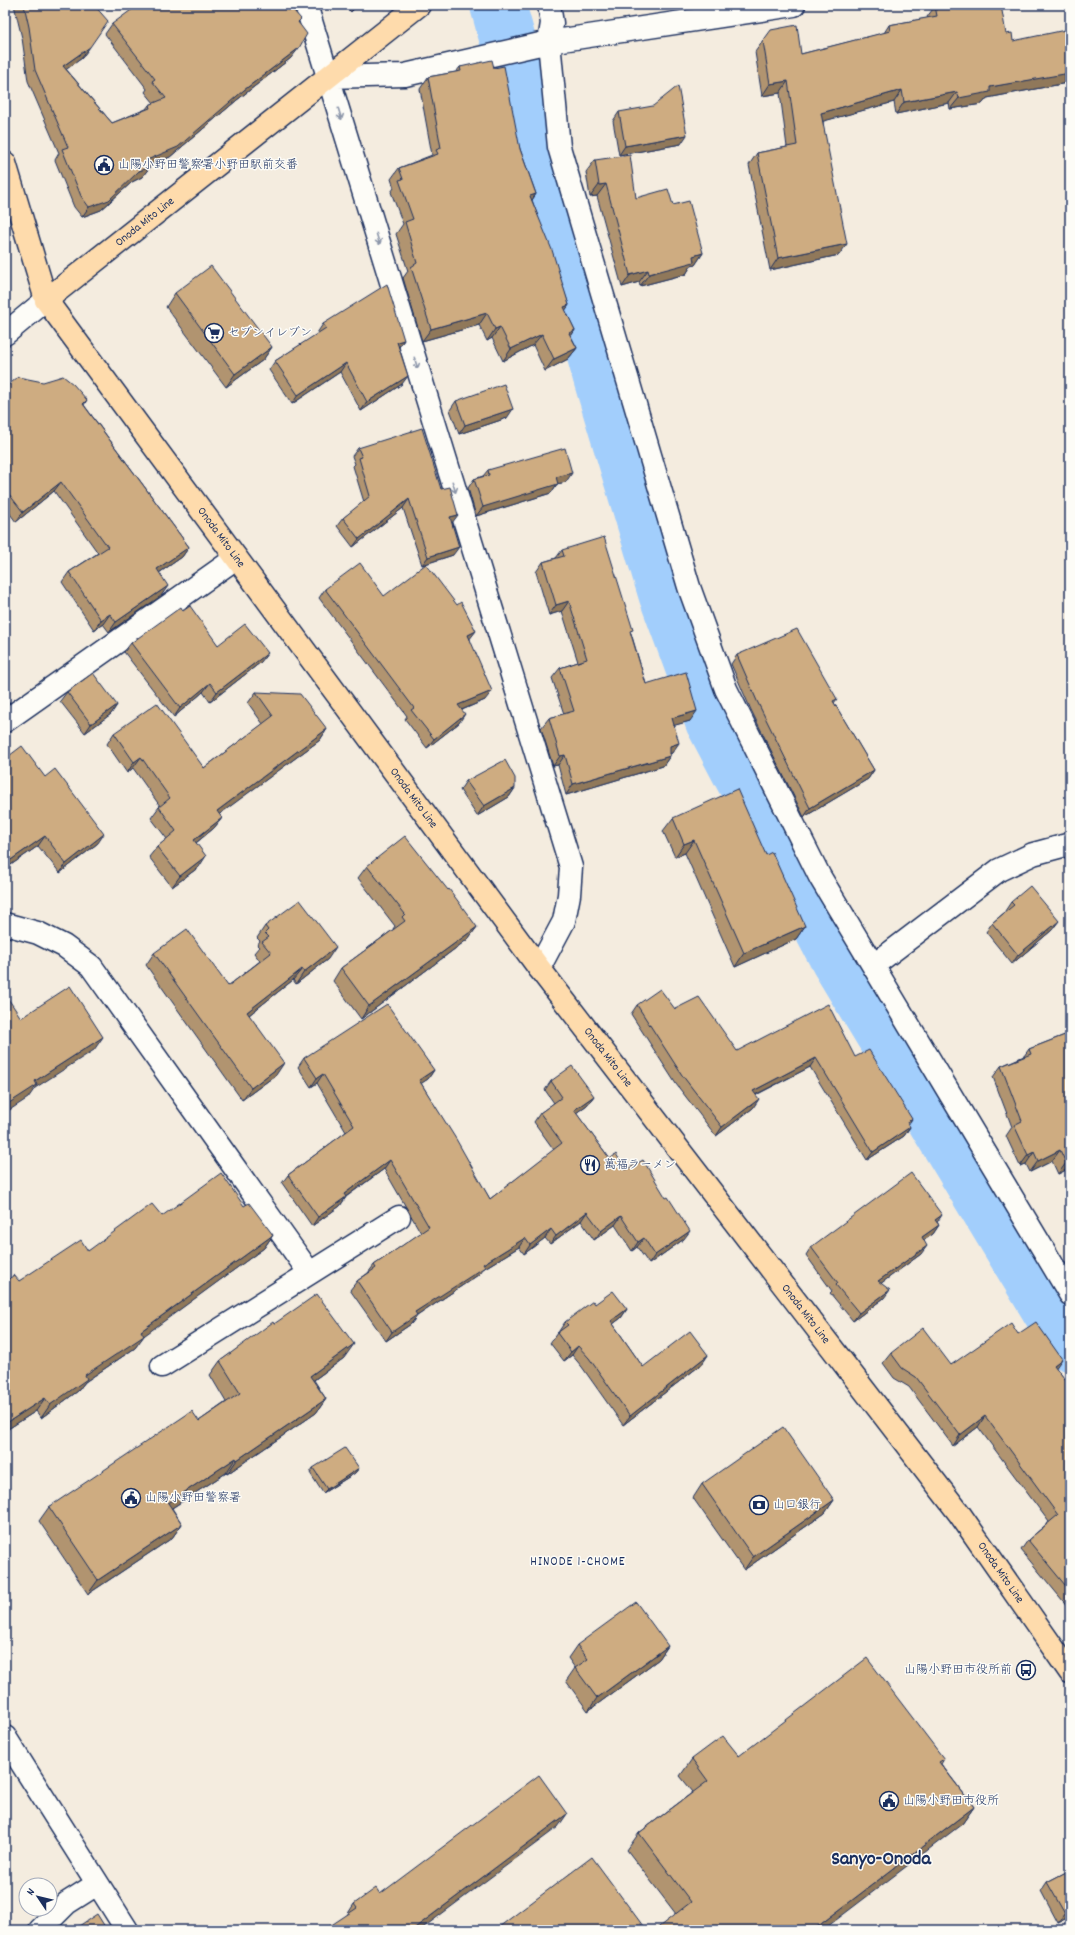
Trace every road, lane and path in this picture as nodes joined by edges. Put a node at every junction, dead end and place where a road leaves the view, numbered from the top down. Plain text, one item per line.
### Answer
1 (306, 5) edge
2 (419, 5) edge
3 (549, 5) edge
4 (794, 5) edge
5 (542, 43) junction
6 (328, 77) junction
7 (5, 163) edge
8 (46, 300) junction
9 (5, 334) edge
10 (236, 558) junction
11 (5, 721) edge
12 (1070, 844) edge
13 (5, 924) edge
14 (874, 965) junction
15 (539, 968) junction
16 (399, 1217) dead end
17 (310, 1272) junction
18 (1070, 1294) edge
19 (162, 1366) dead end
20 (1070, 1672) edge
21 (5, 1737) edge
22 (97, 1884) junction
23 (40, 1930) edge
24 (127, 1930) edge

1 - 6 street
2 - 6 main road, Onoda Mito Line
3 - 5 street
4 - 5 street
5 - 6 street
5 - 14 street
6 - 8 main road, Onoda Mito Line
6 -> 15 street
7 - 8 main road
8 - 9 street
8 - 10 main road, Onoda Mito Line
10 - 11 street
10 - 15 main road, Onoda Mito Line
12 - 14 street
13 - 17 street
14 - 18 street
15 - 20 main road, Onoda Mito Line
16 - 17 street
17 - 19 street
21 - 22 street
22 - 23 street
22 - 24 street

